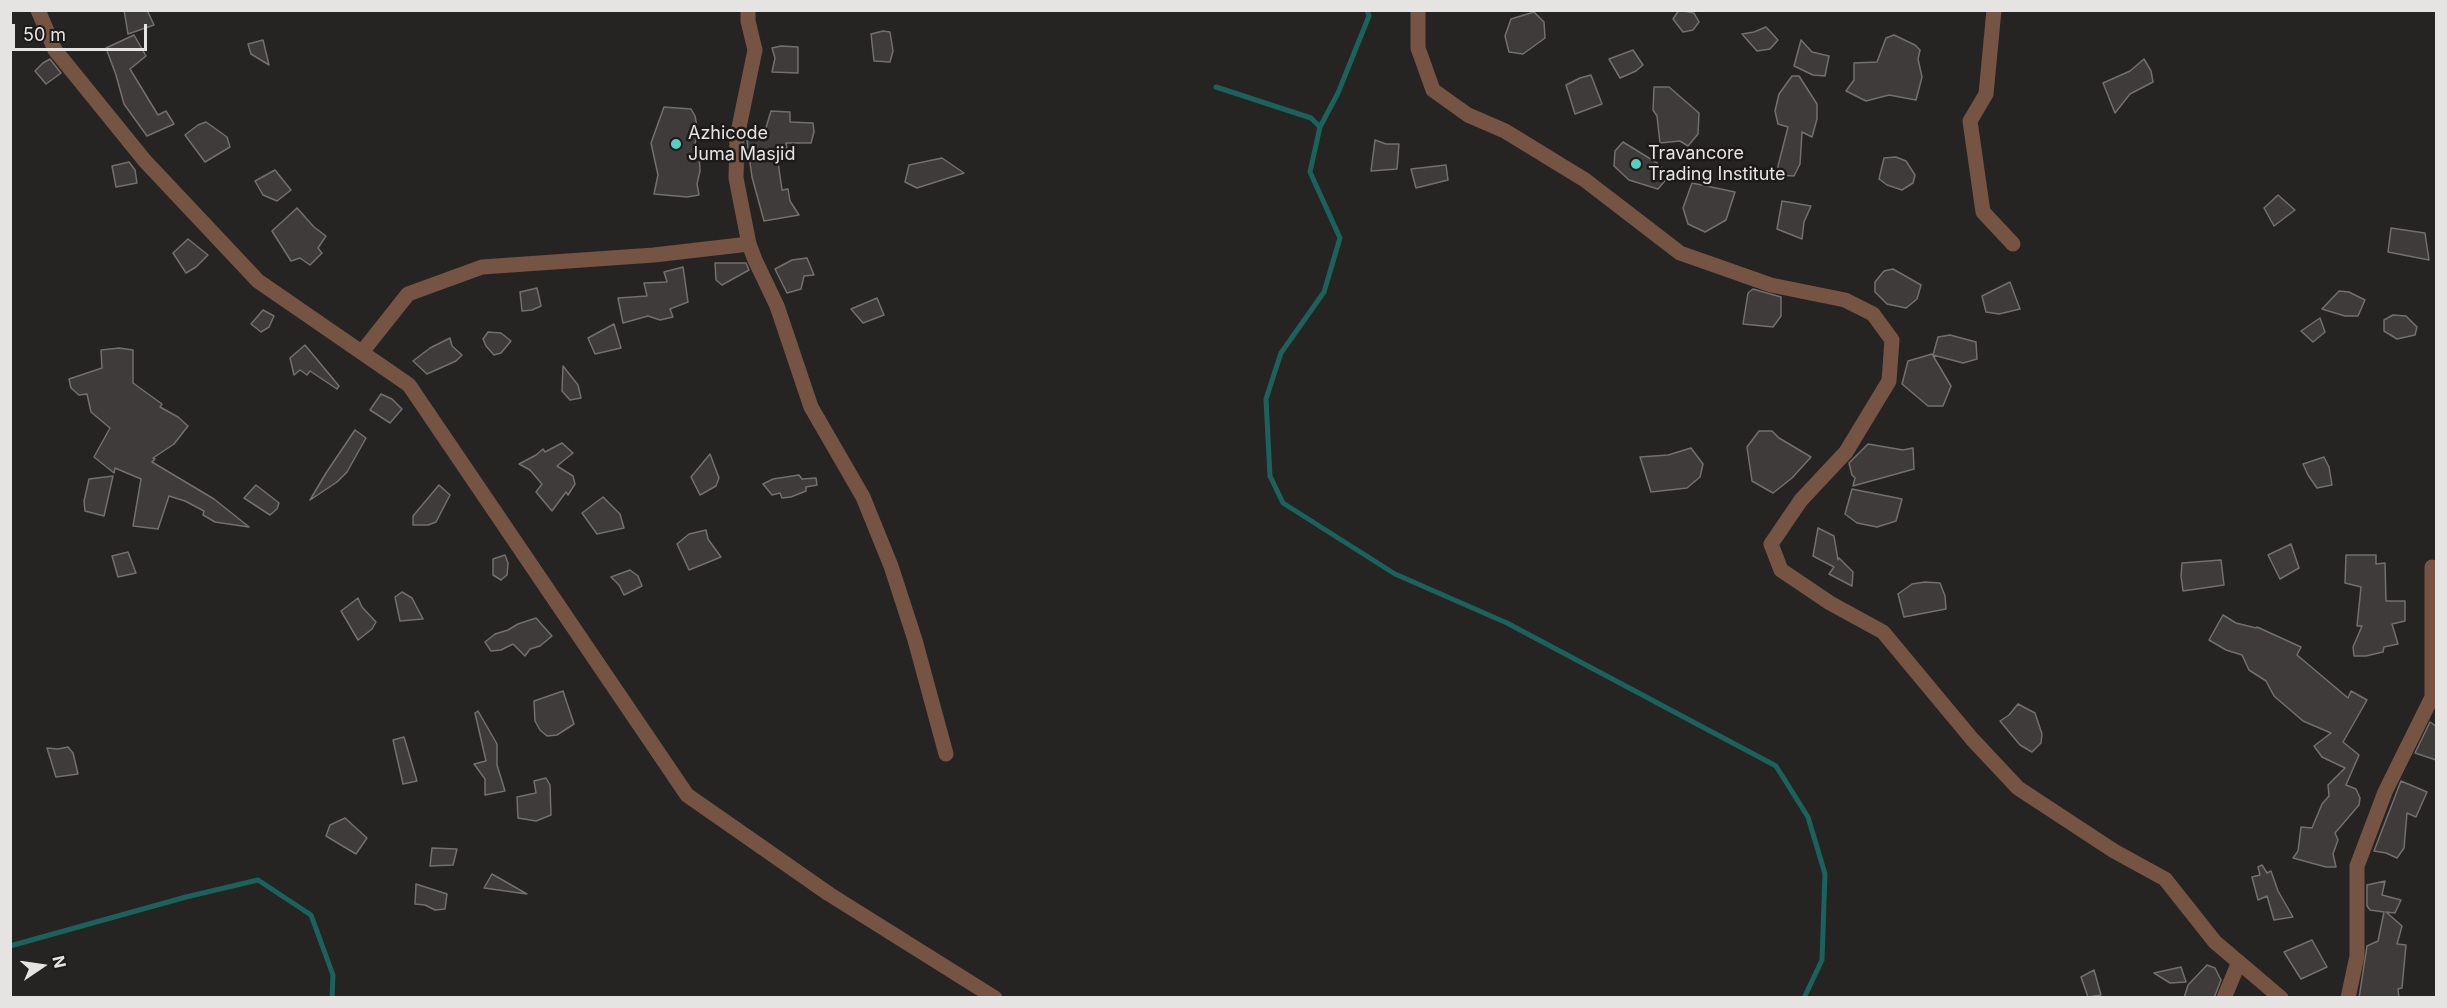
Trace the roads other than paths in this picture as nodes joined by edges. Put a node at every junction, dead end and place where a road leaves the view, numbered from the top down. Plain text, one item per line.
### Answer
1 (38, 10) edge
2 (748, 10) edge
3 (1418, 10) edge
4 (1994, 10) edge
5 (749, 243) junction
6 (2013, 244) dead end
7 (362, 352) junction
8 (2432, 567) dead end
9 (946, 754) dead end
10 (2239, 962) junction
11 (995, 998) edge
12 (2224, 998) edge
13 (2281, 998) edge
14 (2348, 998) edge

1 - 7 street
2 - 5 street
3 - 10 street
4 - 6 street
5 - 7 street
5 - 9 street
7 - 11 street
8 - 14 street
10 - 12 street
10 - 13 street

